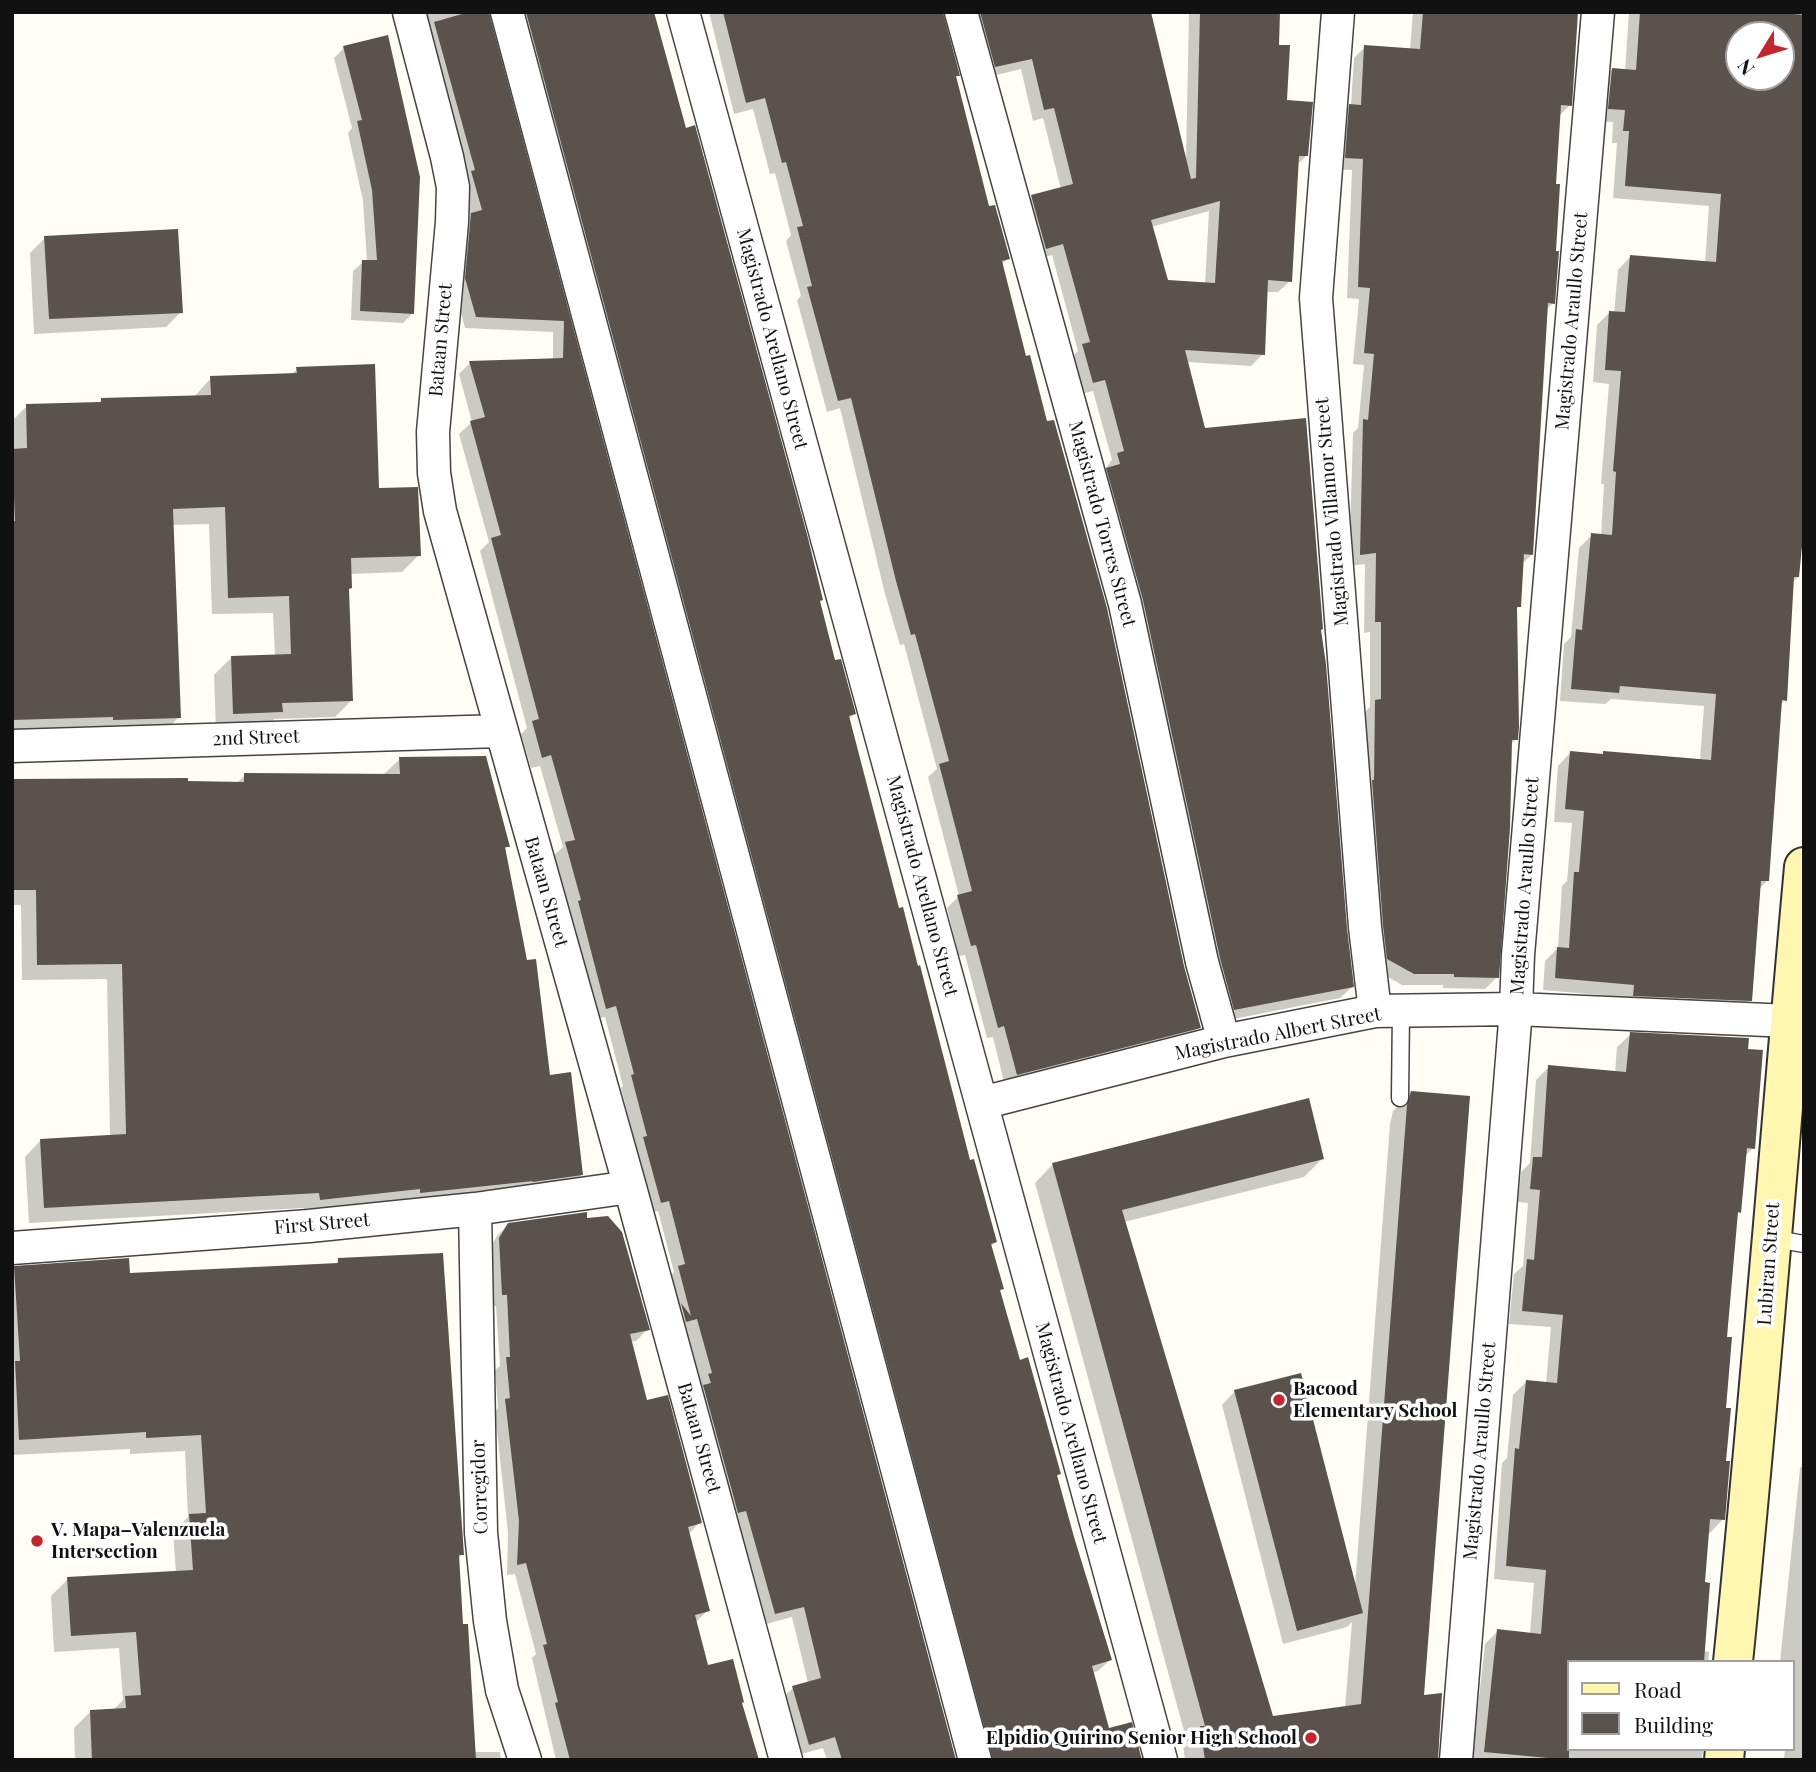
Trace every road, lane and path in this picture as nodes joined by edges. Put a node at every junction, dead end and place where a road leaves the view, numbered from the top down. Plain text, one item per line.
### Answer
1 (409, 12) edge
2 (507, 12) edge
3 (683, 12) edge
4 (961, 12) edge
5 (1338, 12) edge
6 (1598, 12) edge
7 (500, 731) junction
8 (12, 746) edge
9 (1804, 867) edge
10 (1516, 1009) junction
11 (1388, 1011) junction
12 (1790, 1021) junction
13 (1224, 1041) junction
14 (1400, 1098) dead end
15 (982, 1103) junction
16 (630, 1187) junction
17 (475, 1209) junction
18 (1787, 1241) edge
19 (12, 1248) edge
20 (1733, 1660) edge
21 (525, 1760) edge
22 (786, 1760) edge
23 (975, 1760) edge
24 (1161, 1760) edge
25 (1456, 1760) edge

1 - 7 street, Bataan Street
2 - 23 street
3 - 15 street, Magistrado Arellano Street
4 - 13 street, Magistrado Torres Street
5 - 11 street, Magistrado Villamor Street
6 - 10 street, Magistrado Araullo Street
7 - 8 street, 2nd Street
7 - 16 street, Bataan Street
9 - 12 main road, Lubiran Street
10 - 11 street, Magistrado Albert Street
10 - 12 street, Magistrado Albert Street
10 - 25 street, Magistrado Araullo Street
11 - 13 street, Magistrado Albert Street
11 - 14 lane
12 - 18 main road, Lubiran Street
13 - 15 street, Magistrado Albert Street
15 - 24 street, Magistrado Arellano Street
16 - 17 street, First Street
16 - 22 street, Bataan Street
17 - 19 street, First Street
17 - 21 street, Corregidor
18 - 20 main road, Lubiran Street

